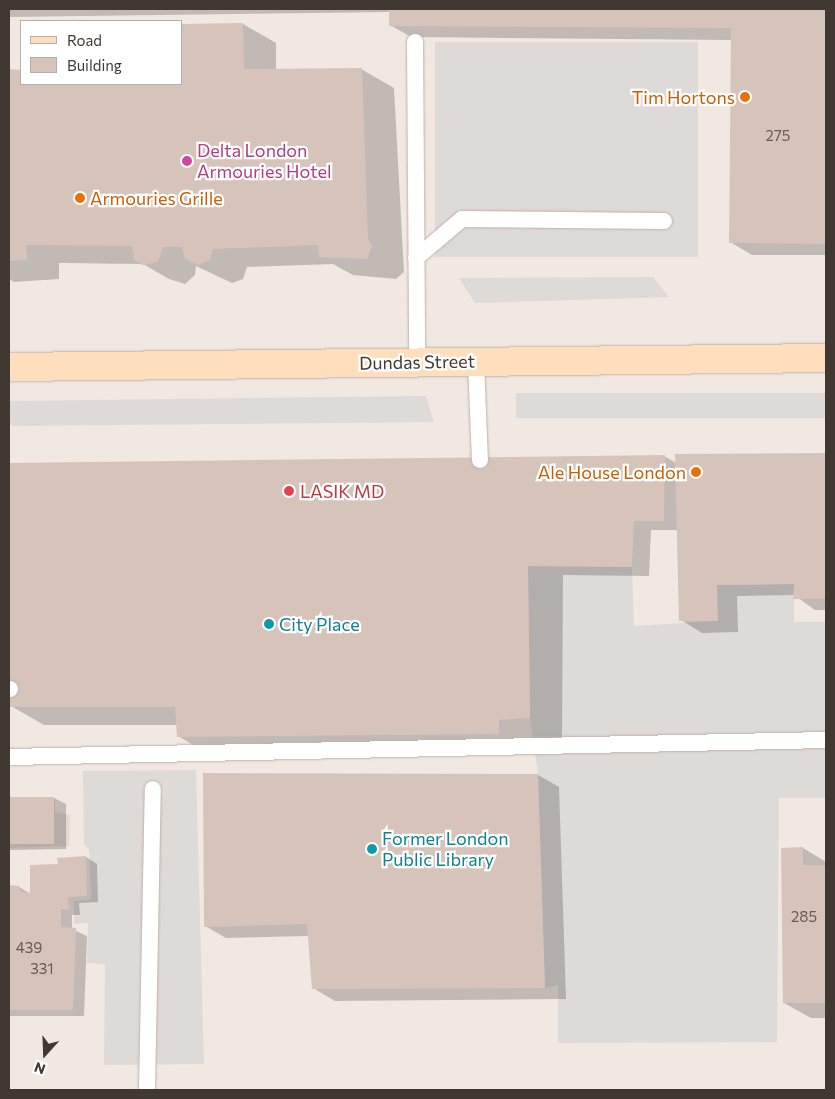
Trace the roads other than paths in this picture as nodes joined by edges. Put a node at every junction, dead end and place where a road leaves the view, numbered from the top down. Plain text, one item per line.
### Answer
1 (415, 42) dead end
2 (664, 221) dead end
3 (416, 258) junction
4 (826, 358) edge
5 (476, 362) junction
6 (417, 363) junction
7 (9, 367) edge
8 (480, 460) dead end
9 (826, 740) edge
10 (9, 757) edge
11 (154, 789) dead end
12 (147, 1090) edge

1 - 3 lane
2 - 3 lane
3 - 6 lane
4 - 5 main road, Dundas Street
5 - 6 main road, Dundas Street
5 - 8 lane
6 - 7 main road, Dundas Street
9 - 10 lane
11 - 12 lane

